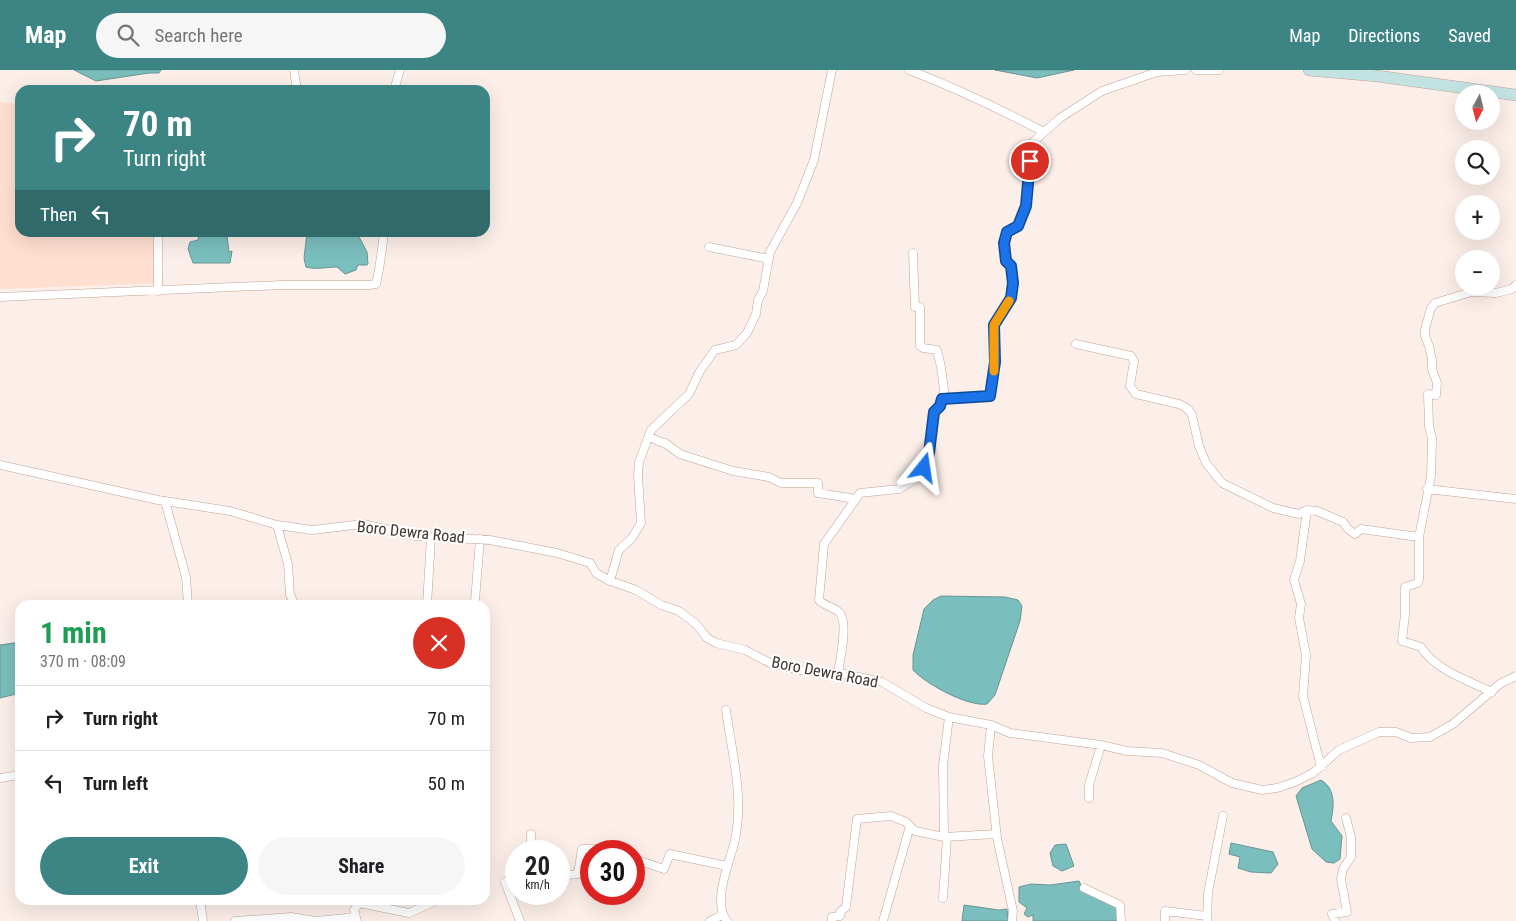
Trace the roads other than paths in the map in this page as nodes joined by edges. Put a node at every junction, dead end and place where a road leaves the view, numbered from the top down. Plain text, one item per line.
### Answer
1 (294, 70) edge
2 (400, 70) edge
3 (832, 70) edge
4 (909, 70) edge
5 (1185, 70) edge
6 (1196, 70) edge
7 (1219, 70) edge
8 (1309, 70) edge
9 (297, 85) edge
10 (396, 85) edge
11 (1516, 95) edge
12 (1044, 132) junction
13 (158, 237) edge
14 (383, 237) edge
15 (709, 247) dead end
16 (913, 253) dead end
17 (768, 259) junction
18 (1516, 285) edge
19 (158, 290) junction
20 (0, 297) edge
21 (1076, 344) dead end
22 (942, 399) junction
23 (649, 436) junction
24 (0, 465) edge
25 (1427, 489) junction
26 (856, 499) junction
27 (1516, 499) edge
28 (165, 502) junction
29 (1307, 510) junction
30 (277, 525) junction
31 (431, 537) junction
32 (1419, 537) junction
33 (480, 539) junction
34 (610, 581) junction
35 (188, 600) edge
36 (292, 600) edge
37 (427, 600) edge
38 (475, 600) edge
39 (838, 673) junction
40 (1516, 676) edge
41 (1492, 692) junction
42 (726, 710) dead end
43 (949, 717) junction
44 (991, 725) junction
45 (1101, 745) junction
46 (1321, 766) junction
47 (15, 776) edge
48 (0, 778) edge
49 (1089, 798) dead end
50 (1223, 816) dead end
51 (1346, 818) dead end
52 (910, 826) junction
53 (531, 834) dead end
54 (996, 834) junction
55 (946, 837) junction
56 (531, 840) edge
57 (580, 862) edge
58 (645, 863) edge
59 (727, 866) junction
60 (570, 875) edge
61 (1084, 888) dead end
62 (943, 898) dead end
63 (201, 905) edge
64 (357, 905) edge
65 (374, 905) edge
66 (426, 905) edge
67 (514, 905) edge
68 (724, 918) edge
69 (357, 919) edge
70 (1207, 919) edge
71 (203, 921) edge
72 (235, 921) edge
73 (520, 921) edge
74 (710, 921) edge
75 (832, 921) edge
76 (882, 921) edge
77 (1012, 921) edge
78 (1121, 921) edge
79 (1165, 921) edge
80 (1335, 921) edge

1 - 9 street
2 - 10 street
3 - 17 street
4 - 12 street
5 - 12 street
6 - 7 street
8 - 11 street
12 - 22 street
13 - 19 street
14 - 19 street
15 - 17 street
16 - 22 street
17 - 23 street
18 - 25 street
19 - 20 street
21 - 29 street
22 - 26 street
23 - 26 street
23 - 34 street
24 - 28 street, Boro Dewra Road
25 - 27 street
25 - 32 street
26 - 39 street
28 - 30 street, Boro Dewra Road
28 - 35 street
29 - 32 street
29 - 46 street
30 - 31 street, Boro Dewra Road
30 - 36 street
31 - 33 street, Boro Dewra Road
31 - 37 street
32 - 41 street
33 - 34 street, Boro Dewra Road
33 - 38 street
34 - 39 street, Boro Dewra Road
39 - 43 street, Boro Dewra Road
40 - 41 street, Boro Dewra Road
41 - 46 street, Boro Dewra Road
42 - 59 street
43 - 44 street, Boro Dewra Road
43 - 55 street
44 - 45 street, Boro Dewra Road
44 - 54 street
45 - 46 street, Boro Dewra Road
45 - 49 street
47 - 48 street
50 - 70 street
51 - 80 street
52 - 55 street
52 - 75 street
52 - 76 street
53 - 56 street
54 - 55 street
54 - 77 street
55 - 62 street
57 - 60 street
58 - 59 street
59 - 68 street
61 - 78 street
63 - 71 street
64 - 69 street
65 - 66 street
67 - 73 street
68 - 74 street
69 - 72 street
70 - 79 street

